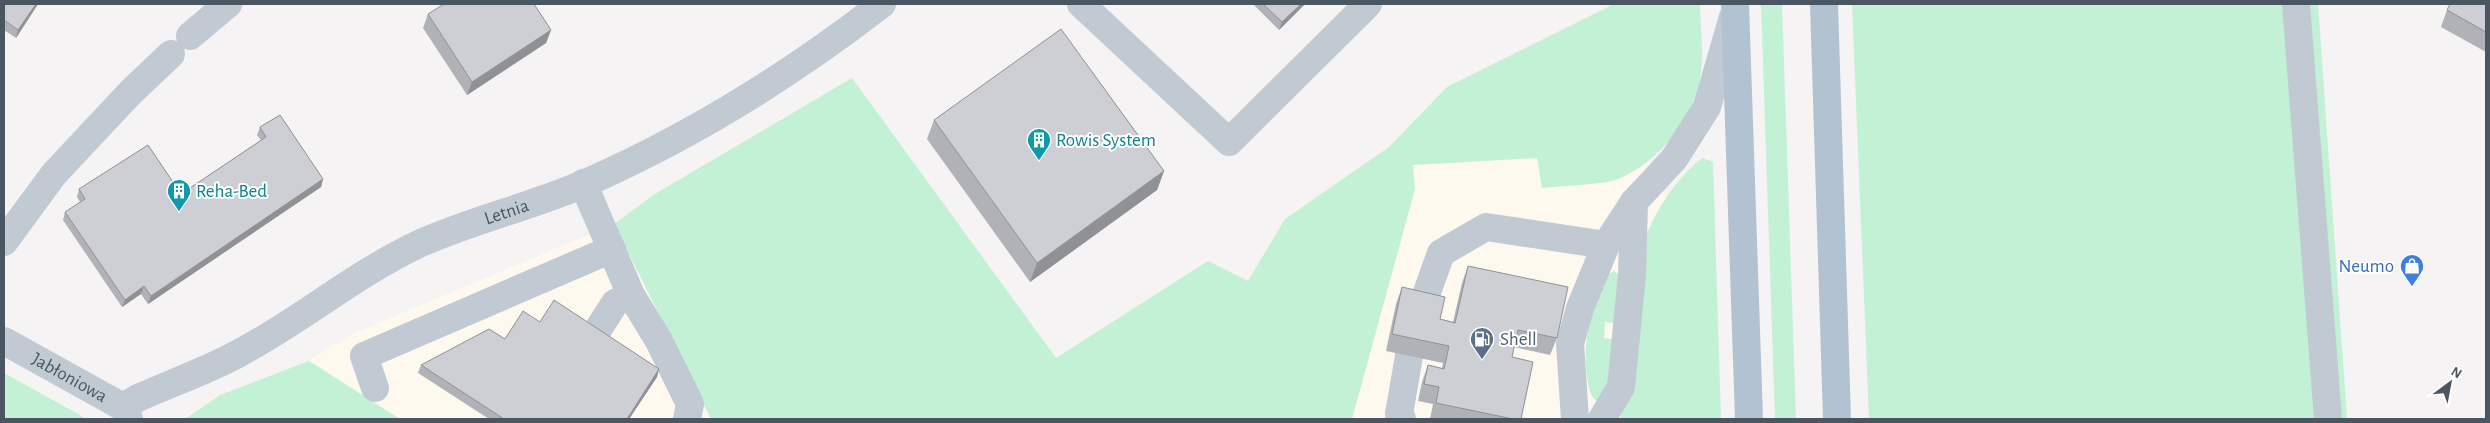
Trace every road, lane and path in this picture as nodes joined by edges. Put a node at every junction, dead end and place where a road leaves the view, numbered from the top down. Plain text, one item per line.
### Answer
1 (228, 4) edge
2 (882, 4) edge
3 (1081, 4) edge
4 (1368, 4) edge
5 (1824, 4) edge
6 (2296, 4) edge
7 (1735, 6) edge
8 (583, 184) junction
9 (1634, 202) junction
10 (4, 242) edge
11 (1606, 246) junction
12 (612, 249) junction
13 (631, 294) junction
14 (1421, 309) edge
15 (597, 331) edge
16 (4, 341) edge
17 (1410, 356) edge
18 (375, 388) dead end
19 (126, 413) edge
20 (687, 419) edge
21 (1402, 419) edge
22 (1575, 419) edge
23 (1602, 419) edge
24 (1749, 419) edge
25 (1837, 419) edge
26 (2328, 419) edge

1 - 10 street
2 - 8 street, Letnia
3 - 4 street
5 - 25 main road
6 - 26 street
7 - 9 street
7 - 24 main road
8 - 12 street
8 - 19 street, Letnia
9 - 11 street
9 - 23 street
11 - 14 street
11 - 22 street
12 - 13 street
12 - 18 street
13 - 15 street
13 - 20 street
16 - 19 street, Jabłoniowa
17 - 21 street

